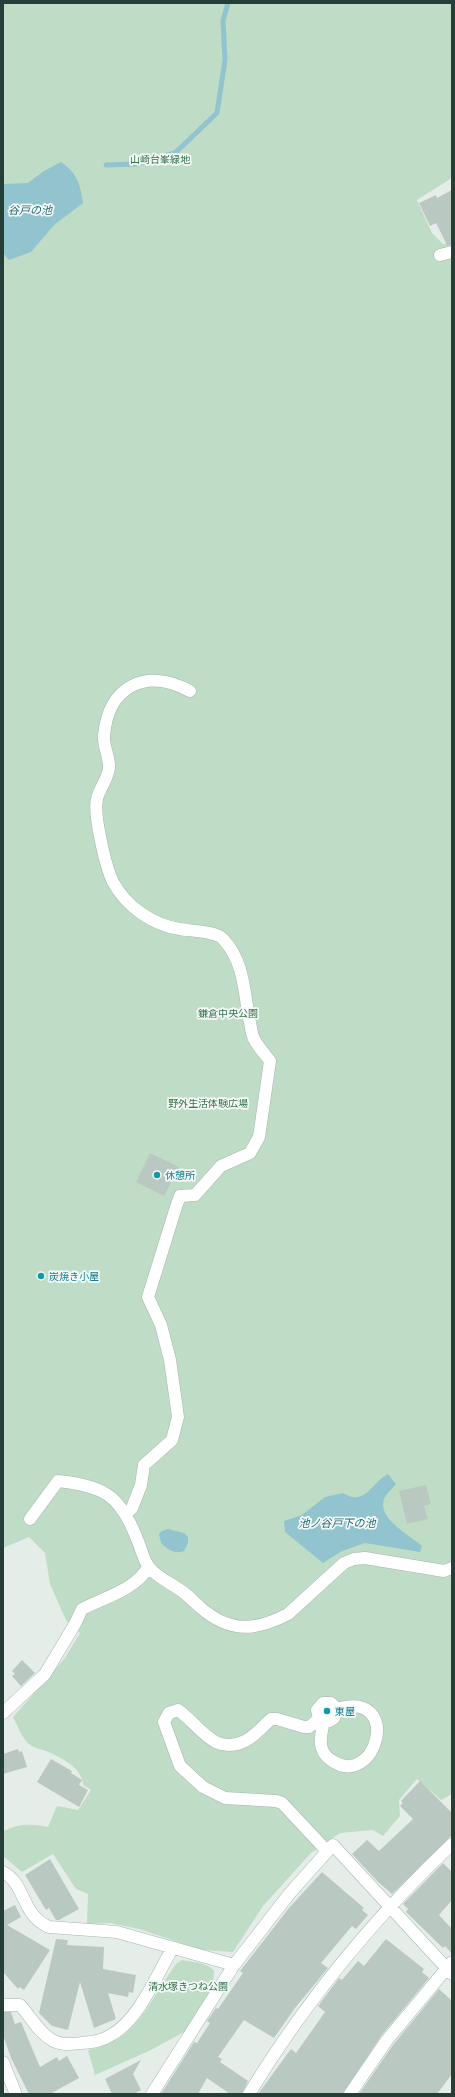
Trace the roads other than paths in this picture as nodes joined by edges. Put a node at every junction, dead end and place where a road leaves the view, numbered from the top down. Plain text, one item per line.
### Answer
1 (190, 691) dead end
2 (126, 1514) junction
3 (30, 1519) dead end
4 (148, 1567) junction
5 (452, 1568) edge
6 (3, 1713) edge
7 (322, 1720) junction
8 (452, 1844) edge
9 (327, 1851) junction
10 (3, 1872) edge
11 (389, 1907) junction
12 (172, 1949) junction
13 (234, 1965) junction
14 (450, 1968) edge
15 (3, 2005) edge
16 (3, 2062) edge
17 (15, 2092) dead end
18 (152, 2094) edge
19 (249, 2094) edge
20 (350, 2094) edge

1 - 2 street
2 - 3 street
2 - 4 street
4 - 5 street
4 - 6 street
7 - 7 street
7 - 9 street
8 - 11 street
9 - 11 street
9 - 13 street
10 - 12 street
11 - 14 street
11 - 19 street
12 - 13 street
12 - 15 street
13 - 18 street
14 - 20 street
16 - 17 street

